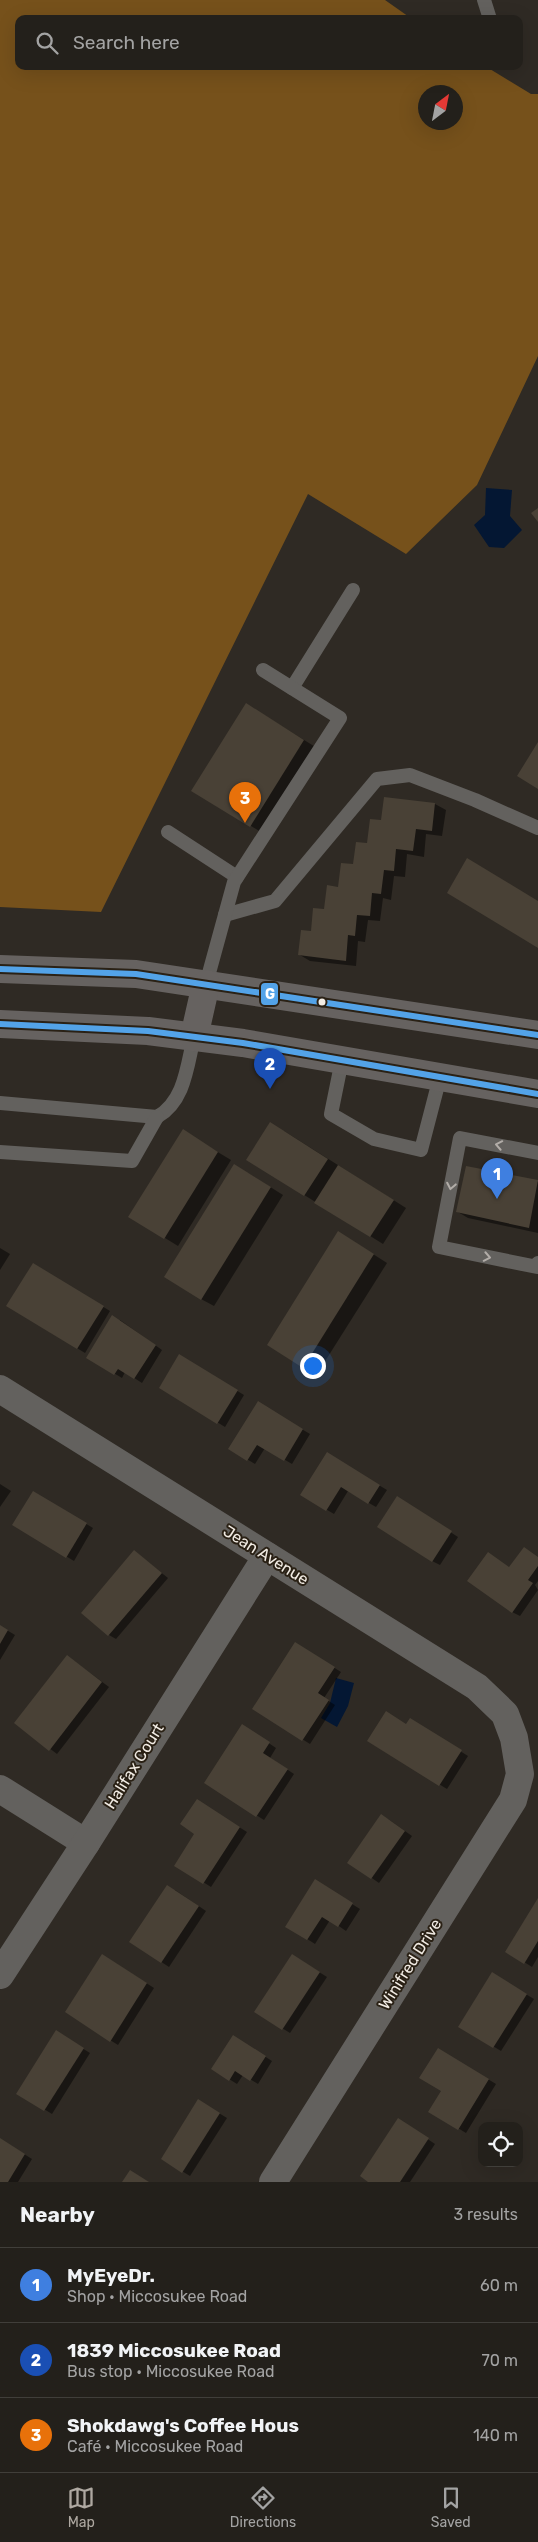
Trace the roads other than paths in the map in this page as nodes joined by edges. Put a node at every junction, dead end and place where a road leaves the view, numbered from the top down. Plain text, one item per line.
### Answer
1 (484, 0) edge
2 (489, 15) edge
3 (353, 590) dead end
4 (263, 670) dead end
5 (292, 688) junction
6 (538, 828) edge
7 (168, 832) dead end
8 (238, 877) junction
9 (225, 915) junction
10 (0, 969) edge
11 (206, 984) junction
12 (0, 1024) edge
13 (538, 1035) edge
14 (194, 1037) junction
15 (342, 1060) junction
16 (440, 1078) junction
17 (538, 1094) edge
18 (0, 1103) edge
19 (157, 1117) junction
20 (0, 1152) edge
21 (538, 1153) edge
22 (538, 1263) edge
23 (0, 1389) edge
24 (266, 1556) junction
25 (514, 1738) joint
26 (0, 1789) edge
27 (86, 1843) junction
28 (0, 1975) edge
29 (273, 2182) edge

1 - 2 lane
3 - 5 lane
4 - 5 lane
5 - 8 lane
6 - 9 lane
7 - 8 lane
8 - 9 lane
9 - 11 lane
10 - 11 street
11 - 13 street
11 - 14 street
12 - 14 street
14 - 15 street
14 - 19 lane
15 - 16 street
15 - 16 lane
16 - 17 street
18 - 19 lane
19 - 20 lane
21 -> 22 lane
23 - 24 street, Jean Avenue
24 - 25 street, Jean Avenue
24 - 27 street, Halifax Court
25 - 29 street, Winifred Drive
26 - 27 street
27 - 28 street, Halifax Court

